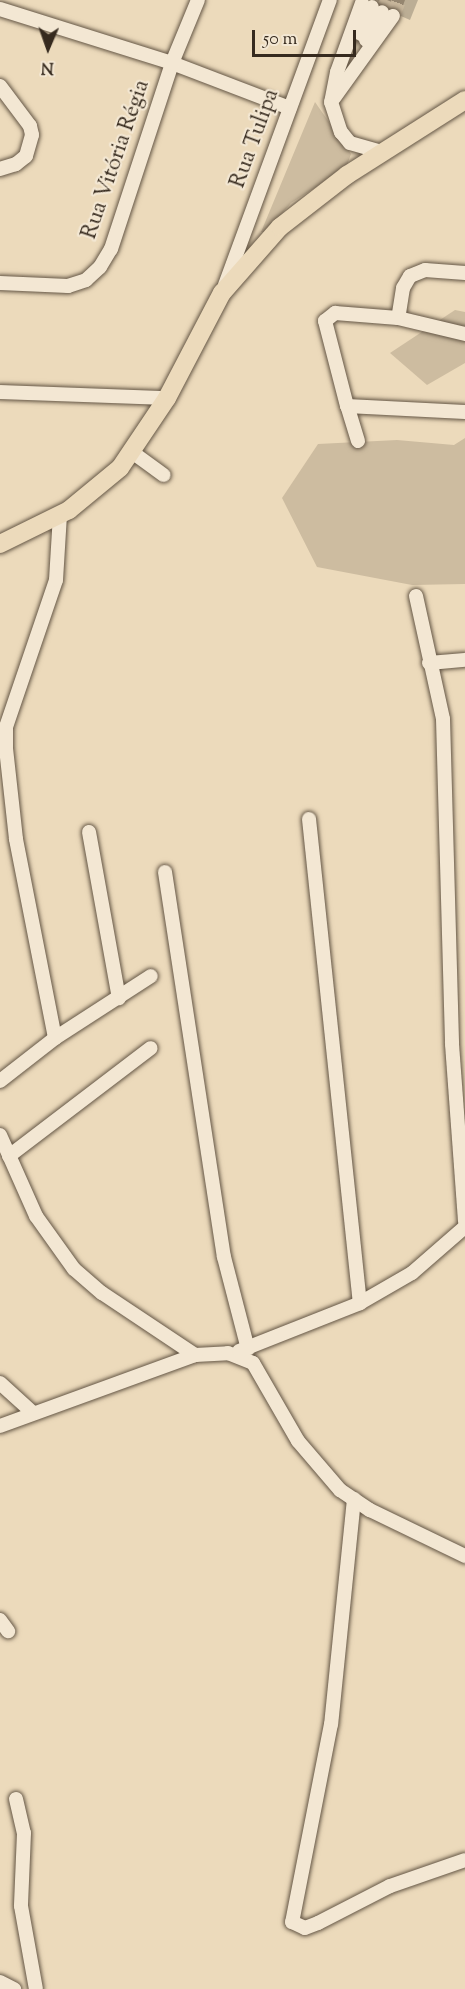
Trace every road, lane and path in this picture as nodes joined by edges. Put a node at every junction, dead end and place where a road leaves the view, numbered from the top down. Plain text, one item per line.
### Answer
1 (198, 0) edge
2 (330, 0) edge
3 (0, 9) edge
4 (172, 63) junction
5 (0, 87) edge
6 (465, 100) edge
7 (331, 102) junction
8 (290, 108) junction
9 (381, 152) junction
10 (0, 169) edge
11 (465, 273) edge
12 (0, 283) edge
13 (222, 293) junction
14 (398, 318) junction
15 (465, 334) edge
16 (0, 392) edge
17 (167, 398) junction
18 (347, 406) junction
19 (465, 412) edge
20 (358, 441) dead end
21 (132, 453) junction
22 (164, 475) dead end
23 (60, 514) junction
24 (0, 544) edge
25 (416, 596) dead end
26 (465, 660) edge
27 (429, 663) junction
28 (3, 727) edge
29 (309, 819) dead end
30 (89, 832) dead end
31 (165, 872) dead end
32 (151, 976) dead end
33 (119, 998) junction
34 (55, 1038) junction
35 (151, 1048) dead end
36 (0, 1080) edge
37 (0, 1135) edge
38 (9, 1156) junction
39 (465, 1224) edge
40 (360, 1303) junction
41 (248, 1349) junction
42 (228, 1353) junction
43 (195, 1355) junction
44 (0, 1383) edge
45 (32, 1412) junction
46 (0, 1425) edge
47 (354, 1499) junction
48 (465, 1556) edge
49 (16, 1799) dead end
50 (465, 1860) edge
51 (0, 1982) edge
52 (14, 1989) edge
53 (36, 1989) edge

1 - 4 street, Rua Vitória Régia
2 - 8 street, Rua Tulipa
3 - 4 street
4 - 8 street
4 - 12 street, Rua Vitória Régia
5 - 10 street
6 - 9 main road
7 - 7 street
7 - 9 street
8 - 13 street, Rua Tulipa
9 - 13 main road
11 - 14 street
13 - 17 main road
14 - 15 street
14 - 18 street
16 - 17 street
17 - 21 main road
18 - 19 street
18 - 20 street
21 - 22 street
21 - 23 main road
23 - 24 main road
23 - 28 street
25 - 27 street
26 - 27 street
27 - 39 street
28 - 34 street
29 - 40 street
30 - 33 street
31 - 41 street
32 - 33 street
33 - 34 street
34 - 36 street
35 - 38 street
37 - 38 street
38 - 43 street
39 - 40 street
40 - 41 street
41 - 42 street
42 - 43 street
42 - 47 street
43 - 45 street
44 - 45 street
45 - 46 street
47 - 48 street
47 - 50 street
49 - 53 street
51 - 52 street

